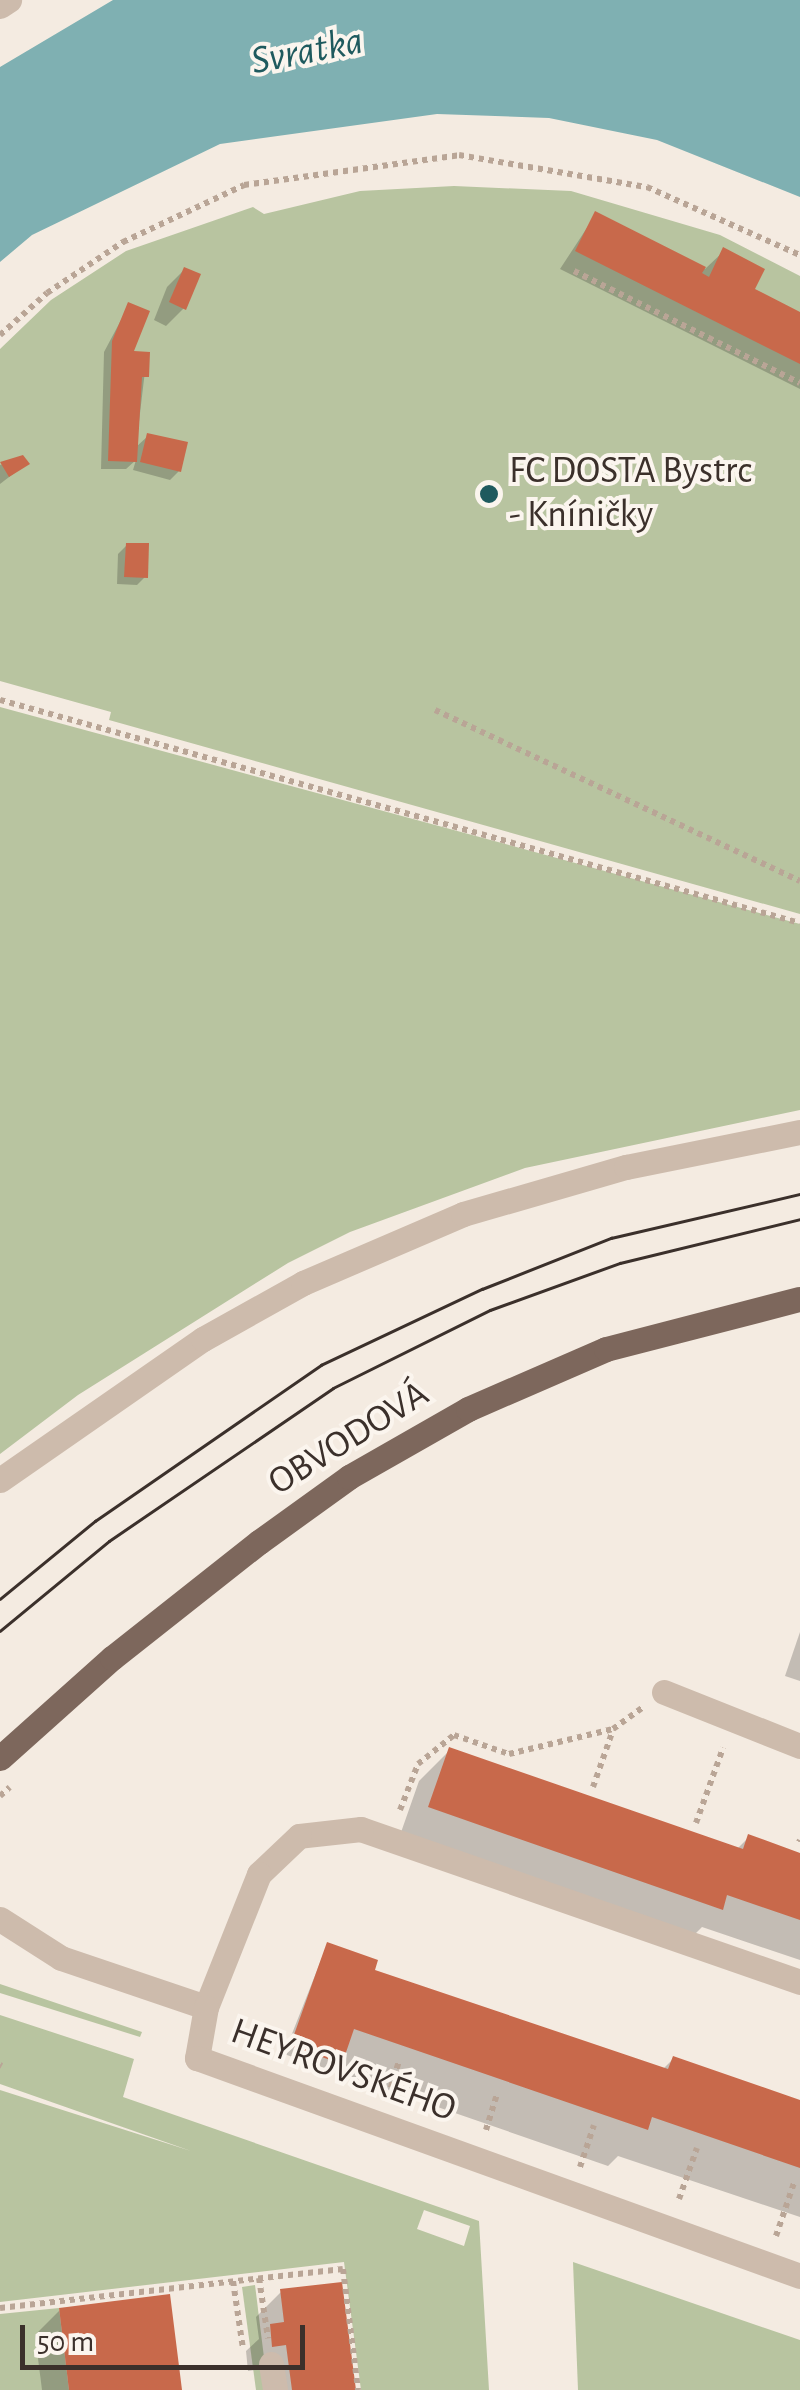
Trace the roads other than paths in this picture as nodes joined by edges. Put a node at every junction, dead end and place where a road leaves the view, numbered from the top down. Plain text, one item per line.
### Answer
1 (9, 0) edge
2 (0, 6) edge
3 (800, 1132) edge
4 (800, 1299) edge
5 (0, 1480) edge
6 (664, 1692) road end
7 (800, 1746) edge
8 (0, 1758) edge
9 (0, 1918) edge
10 (800, 1982) edge
11 (206, 2007) junction
12 (800, 2276) edge

1 - 2 street
3 - 5 street
4 - 8 main road, OBVODOVÁ
6 - 7 street
9 - 11 street
10 - 11 street, HEYROVSKÉHO
11 - 12 street, HEYROVSKÉHO

